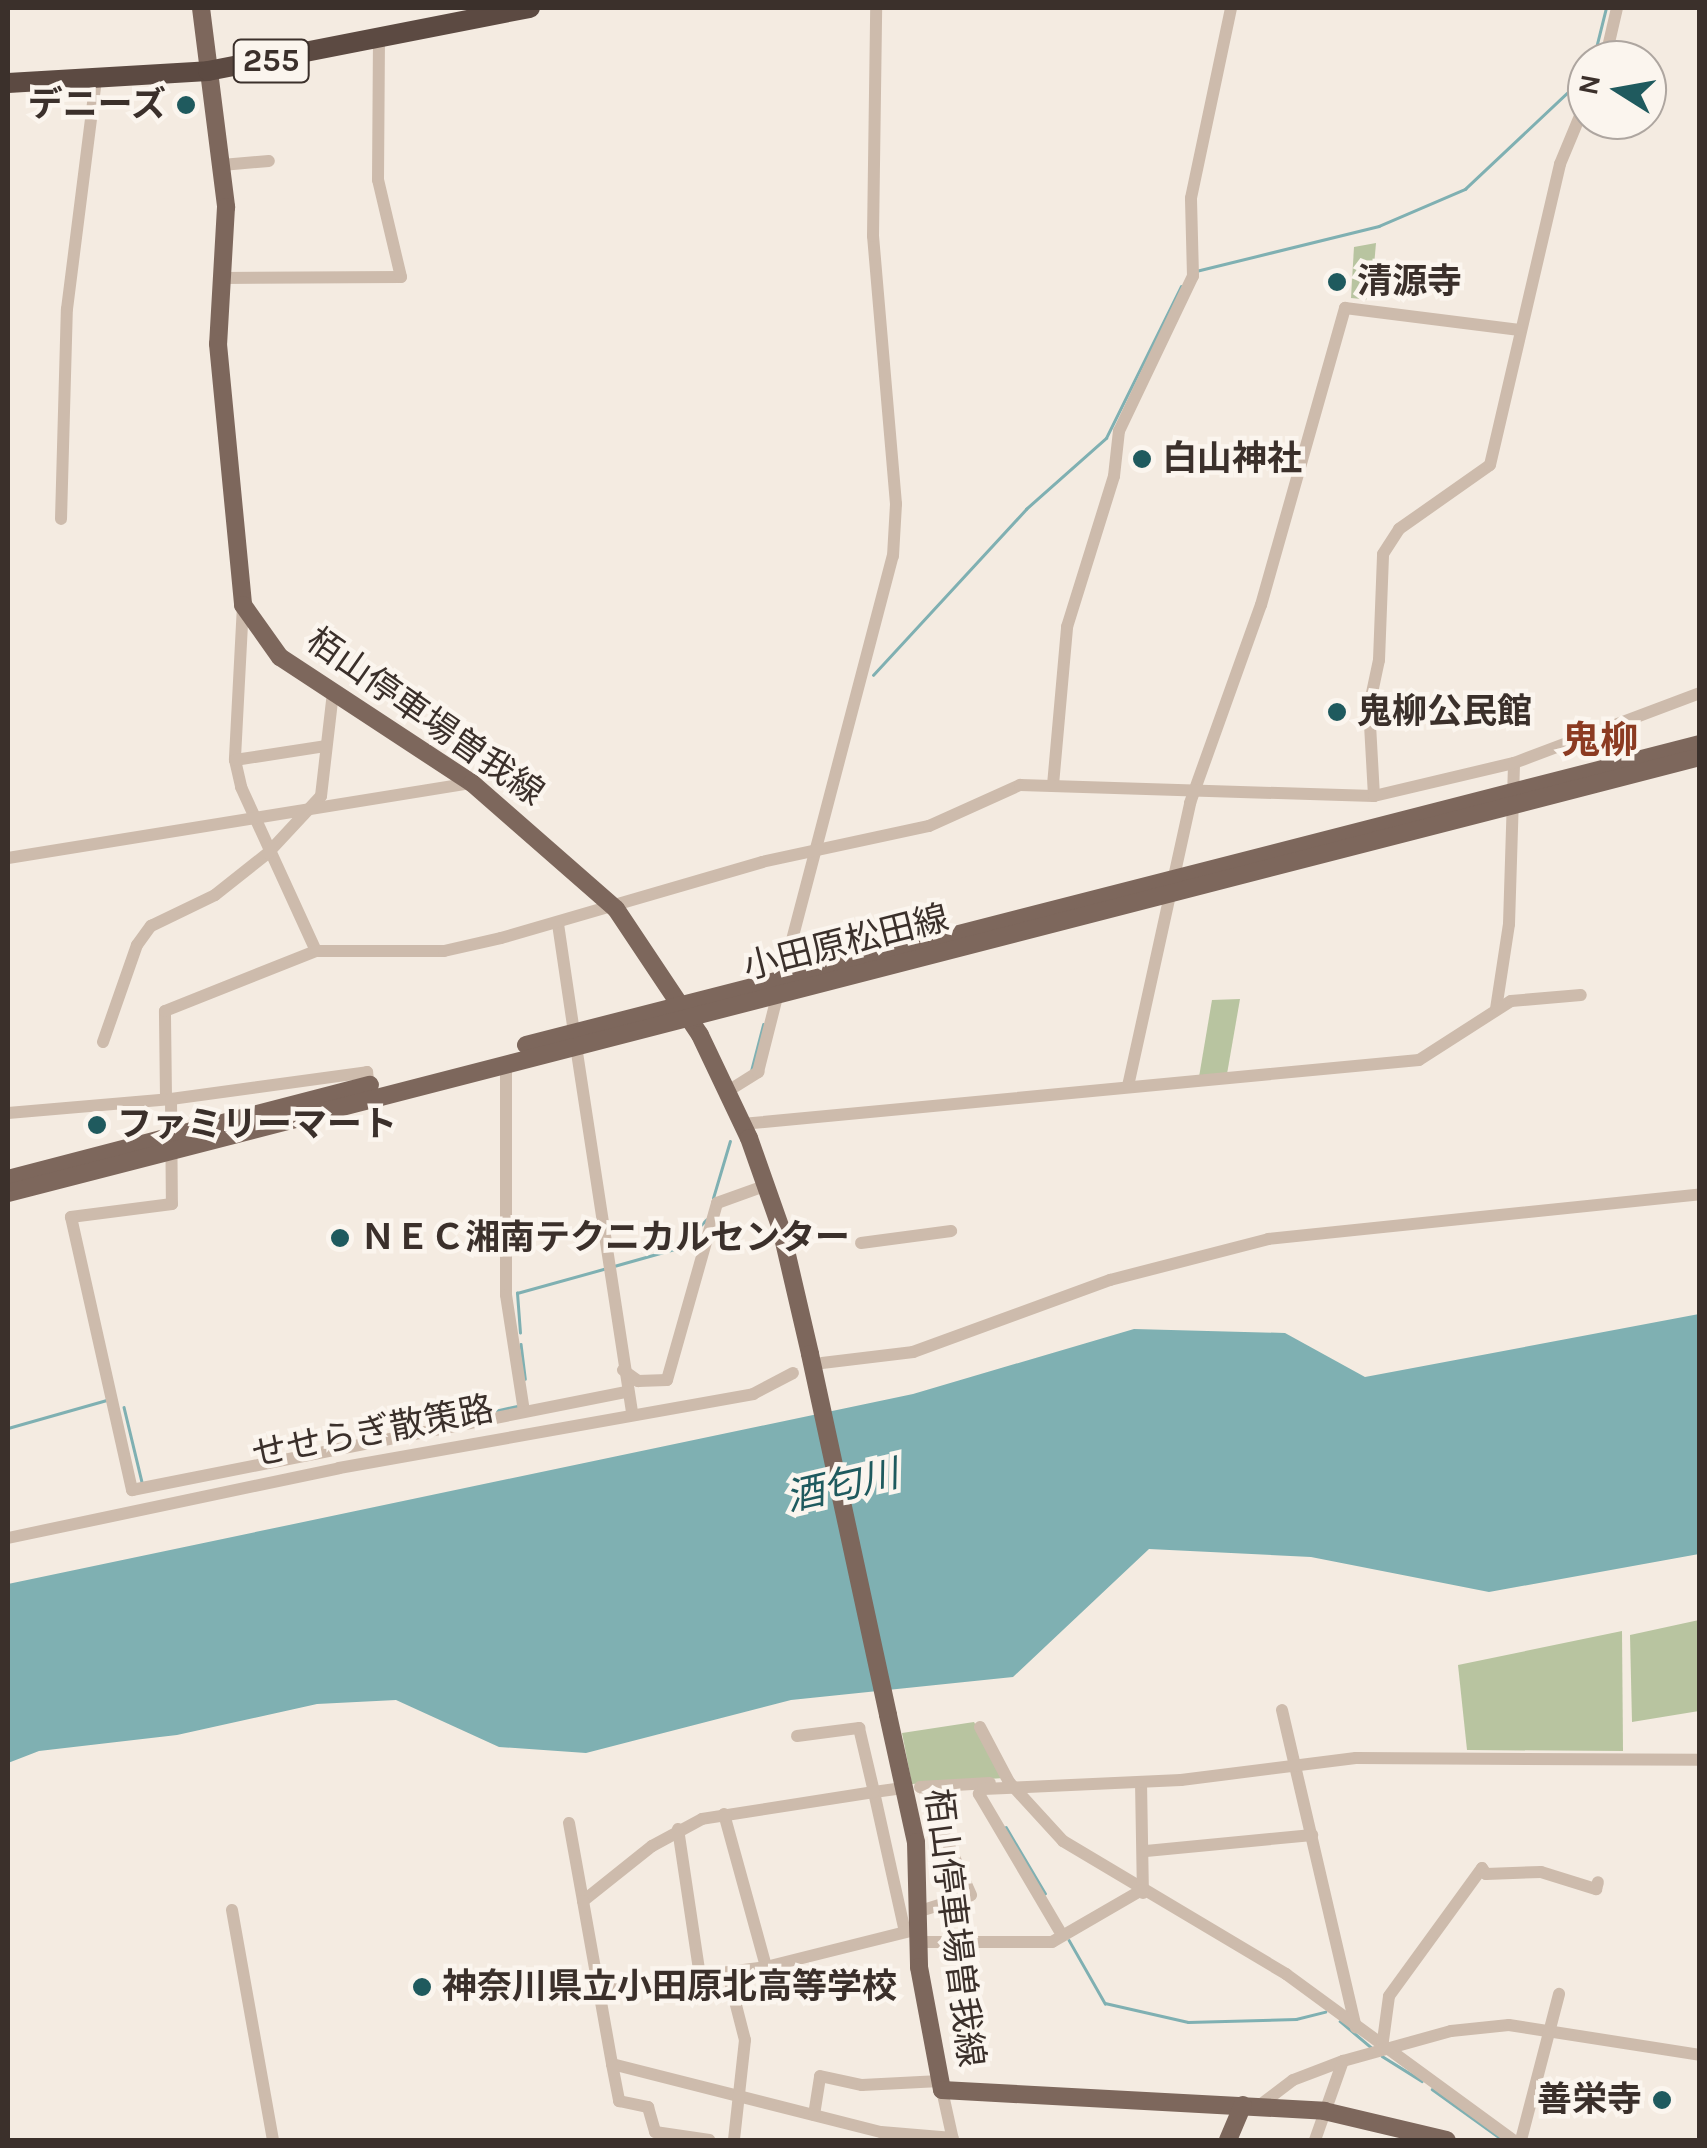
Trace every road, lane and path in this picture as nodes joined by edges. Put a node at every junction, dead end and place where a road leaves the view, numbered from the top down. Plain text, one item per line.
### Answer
1 (201, 8) edge
2 (530, 8) edge
3 (876, 8) edge
4 (1231, 8) edge
5 (1618, 8) edge
6 (1609, 40) edge
7 (380, 41) junction
8 (208, 71) junction
9 (96, 81) junction
10 (8, 82) edge
11 (1570, 140) edge
12 (268, 161) dead end
13 (222, 164) junction
14 (221, 278) junction
15 (1520, 330) junction
16 (61, 519) dead end
17 (243, 605) junction
18 (334, 692) junction
19 (1700, 694) edge
20 (1700, 744) edge
21 (324, 746) junction
22 (1700, 757) edge
23 (235, 760) junction
24 (1514, 762) junction
25 (472, 783) junction
26 (1053, 785) junction
27 (1194, 794) junction
28 (1374, 796) junction
29 (1513, 797) junction
30 (306, 814) junction
31 (255, 820) junction
32 (821, 847) junction
33 (268, 853) junction
34 (8, 858) edge
35 (1172, 884) junction
36 (616, 909) junction
37 (558, 924) junction
38 (316, 952) junction
39 (780, 986) junction
40 (1580, 996) dead end
41 (685, 1010) junction
42 (1496, 1010) junction
43 (575, 1039) junction
44 (102, 1042) dead end
45 (506, 1062) junction
46 (368, 1086) junction
47 (1128, 1086) junction
48 (729, 1094) junction
49 (168, 1098) junction
50 (8, 1112) edge
51 (741, 1123) junction
52 (172, 1143) junction
53 (8, 1179) edge
54 (766, 1185) junction
55 (8, 1193) edge
56 (1700, 1194) edge
57 (951, 1231) dead end
58 (861, 1244) dead end
59 (816, 1359) junction
60 (623, 1370) junction
61 (794, 1372) dead end
62 (626, 1392) junction
63 (524, 1411) junction
64 (632, 1412) junction
65 (8, 1538) edge
66 (1282, 1710) dead end
67 (980, 1727) dead end
68 (797, 1736) dead end
69 (1700, 1760) edge
70 (1294, 1766) junction
71 (1142, 1782) junction
72 (1012, 1785) junction
73 (982, 1786) junction
74 (896, 1789) dead end
75 (874, 1792) junction
76 (724, 1814) junction
77 (569, 1822) dead end
78 (678, 1829) junction
79 (1312, 1835) junction
80 (1146, 1851) junction
81 (1598, 1882) dead end
82 (1142, 1892) junction
83 (583, 1900) junction
84 (232, 1910) dead end
85 (916, 1929) junction
86 (1062, 1936) junction
87 (766, 1967) junction
88 (728, 1974) junction
89 (700, 1978) junction
90 (598, 1988) junction
91 (1559, 1994) dead end
92 (1356, 2027) junction
93 (1548, 2032) junction
94 (1379, 2049) junction
95 (1700, 2055) edge
96 (1343, 2061) junction
97 (612, 2064) junction
98 (941, 2085) junction
99 (738, 2097) junction
100 (1252, 2105) junction
101 (1324, 2110) junction
102 (814, 2115) junction
103 (953, 2139) edge
104 (273, 2140) edge
105 (709, 2140) edge
106 (734, 2140) edge
107 (1228, 2140) edge
108 (1315, 2140) edge
109 (1447, 2140) edge
110 (1513, 2140) edge
111 (1522, 2140) edge

1 - 8 main road, 栢山停車場曽我線
2 - 7 highway, 255
3 - 32 street
4 - 26 street
5 - 6 street
7 - 8 highway, 255
7 - 14 street
8 - 9 highway, 255
8 - 13 main road, 栢山停車場曽我線
9 - 10 highway, 255
9 - 16 street
11 - 15 street
12 - 13 street
13 - 14 main road, 栢山停車場曽我線
14 - 17 main road, 栢山停車場曽我線
15 - 27 street
15 - 28 street
17 - 18 main road, 栢山停車場曽我線
17 - 23 street
18 - 21 street
18 - 25 main road, 栢山停車場曽我線
19 - 24 street
20 - 29 main road, 小田原松田線
21 - 23 street
21 - 30 street
22 - 29 main road, 小田原松田線
23 - 31 street
24 - 28 street
24 - 29 street
25 - 30 street
25 - 36 main road, 栢山停車場曽我線
26 - 27 street
26 - 32 street
27 - 28 street
27 - 35 street
29 - 35 main road, 小田原松田線
29 - 42 street
30 - 31 street
30 - 33 street
31 - 33 street
31 - 34 street
32 - 36 street
32 - 39 street
33 - 38 street
33 - 44 street
35 - 39 main road, 小田原松田線
35 - 47 street
36 - 37 street
36 - 41 main road, 栢山停車場曽我線
37 - 38 street
37 - 43 street
38 - 49 street
39 - 41 main road, 小田原松田線
39 - 48 street
40 - 42 street
41 - 43 main road, 小田原松田線
41 - 48 main road, 栢山停車場曽我線
42 - 47 street
43 - 45 main road, 小田原松田線
43 - 46 main road, 小田原松田線
43 - 60 street
45 - 52 main road, 小田原松田線
45 - 63 street
46 - 49 street
46 - 52 main road, 小田原松田線
47 - 51 street
48 - 51 main road, 栢山停車場曽我線
49 - 50 street
49 - 52 street
51 - 54 main road, 栢山停車場曽我線
52 - 53 main road, 小田原松田線
52 - 55 main road, 小田原松田線
52 - 63 street
54 - 59 main road, 栢山停車場曽我線
54 - 60 street
56 - 59 street
57 - 58 street
59 - 85 main road, 栢山停車場曽我線, bridge
60 - 62 street
61 - 64 street, せせらぎ散策路
62 - 63 street
62 - 64 street
64 - 65 street, せせらぎ散策路
66 - 70 street
67 - 72 street
68 - 75 street
69 - 70 street
70 - 71 street
70 - 79 street
71 - 72 street
71 - 80 street
72 - 73 street
72 - 82 street
73 - 85 street
73 - 86 street
74 - 75 street
75 - 76 street
75 - 85 street
76 - 78 street
76 - 87 street
77 - 83 street
78 - 83 street
78 - 89 street
79 - 80 street
79 - 92 street
80 - 82 street
81 - 94 street
82 - 86 street
82 - 92 street
83 - 90 street
84 - 104 street
85 - 86 street
85 - 87 street
85 - 98 main road, 栢山停車場曽我線
87 - 88 street
88 - 89 street
88 - 99 street
89 - 90 street
90 - 97 street
91 - 93 street
92 - 94 street
93 - 94 street
93 - 95 street
93 - 111 street
94 - 96 street
94 - 110 street
96 - 100 street
96 - 101 street
97 - 99 street
97 - 105 street
98 - 100 main road, 栢山停車場曽我線
98 - 102 street
98 - 103 street
99 - 102 street
99 - 106 street
100 - 101 main road, 栢山停車場曽我線
100 - 107 main road
101 - 108 street
101 - 109 main road, 栢山停車場曽我線
102 - 103 street

